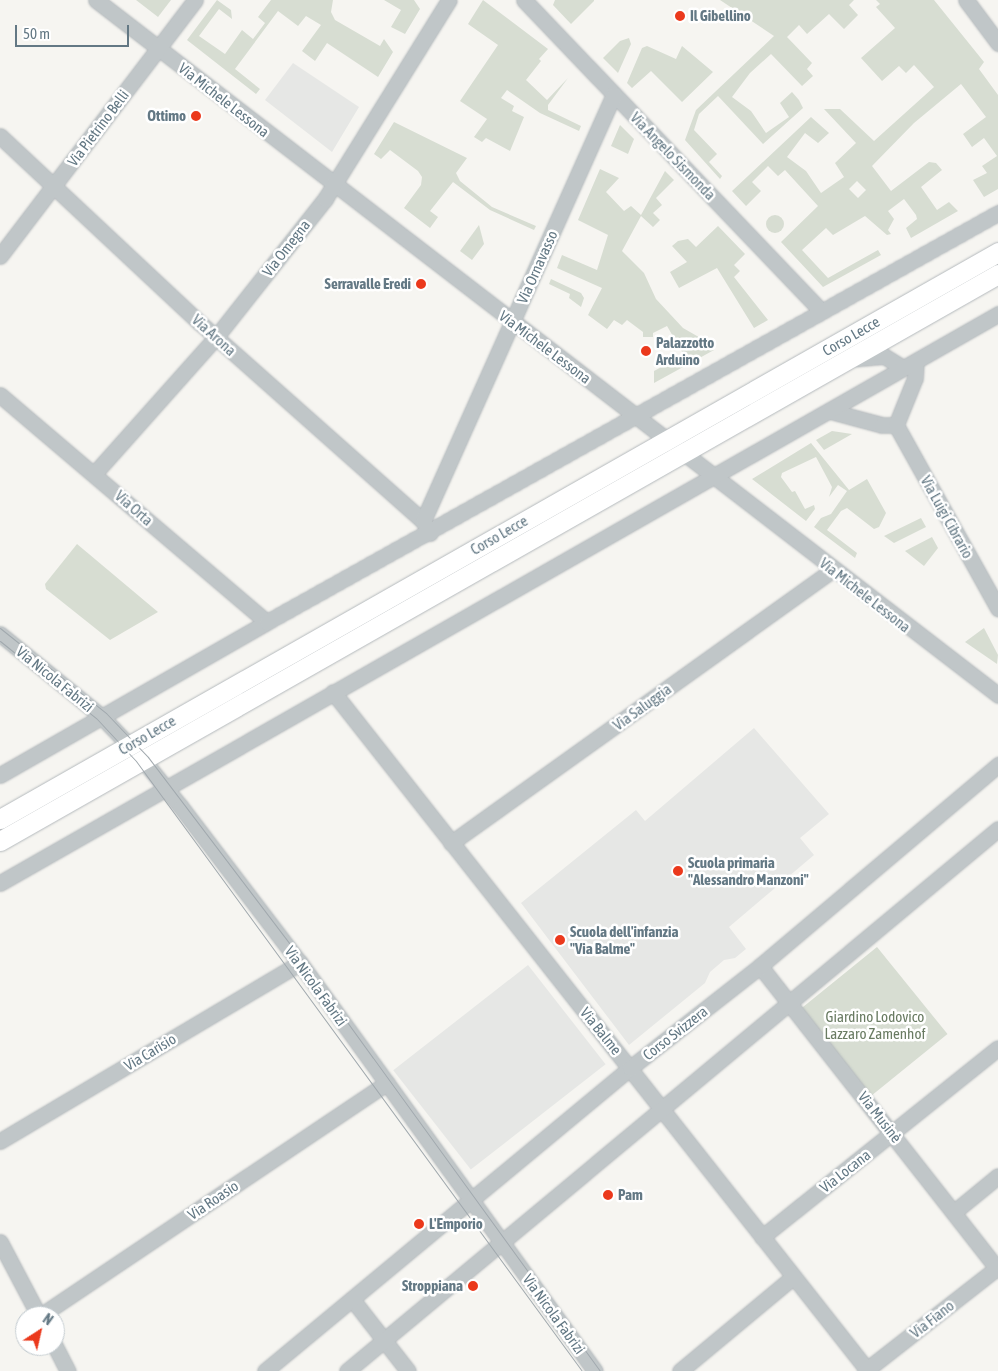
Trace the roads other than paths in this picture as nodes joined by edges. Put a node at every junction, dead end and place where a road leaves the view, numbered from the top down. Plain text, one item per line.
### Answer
1 (96, 0) edge
2 (195, 0) edge
3 (449, 0) edge
4 (524, 0) edge
5 (966, 0) edge
6 (998, 43) edge
7 (158, 48) junction
8 (614, 96) junction
9 (0, 136) edge
10 (335, 186) junction
11 (53, 188) junction
12 (998, 213) edge
13 (998, 252) edge
14 (0, 256) edge
15 (998, 274) edge
16 (822, 312) junction
17 (998, 314) edge
18 (513, 322) junction
19 (216, 337) junction
20 (846, 360) junction
21 (910, 365) junction
22 (0, 395) edge
23 (830, 411) junction
24 (636, 416) junction
25 (896, 425) junction
26 (665, 440) junction
27 (682, 454) junction
28 (94, 474) junction
29 (713, 478) junction
30 (426, 527) junction
31 (832, 570) junction
32 (998, 608) edge
33 (267, 622) junction
34 (0, 634) edge
35 (333, 692) junction
36 (997, 697) edge
37 (101, 716) junction
38 (130, 745) junction
39 (143, 760) junction
40 (998, 765) edge
41 (0, 776) edge
42 (164, 787) junction
43 (0, 819) edge
44 (998, 829) edge
45 (0, 841) edge
46 (451, 843) junction
47 (0, 883) edge
48 (300, 963) junction
49 (760, 966) junction
50 (790, 1003) junction
51 (998, 1048) edge
52 (630, 1068) junction
53 (386, 1083) junction
54 (661, 1108) junction
55 (893, 1134) junction
56 (0, 1141) edge
57 (998, 1176) edge
58 (471, 1201) junction
59 (954, 1212) junction
60 (762, 1237) junction
61 (0, 1242) edge
62 (502, 1242) junction
63 (998, 1268) edge
64 (794, 1277) junction
65 (352, 1300) junction
66 (35, 1306) edge
67 (55, 1306) edge
68 (383, 1341) junction
69 (60, 1356) edge
70 (68, 1371) edge
71 (265, 1371) edge
72 (348, 1371) edge
73 (408, 1371) edge
74 (595, 1371) edge
75 (680, 1371) edge
76 (867, 1371) edge

1 - 7 street, Via Michele Lessona
2 - 7 street, Via Pietrino Belli
3 - 10 street, Via Omegna
4 - 8 street, Via Angelo Sismonda
5 - 6 street
7 - 10 street, Via Michele Lessona
7 - 11 street, Via Pietrino Belli
8 - 16 street, Via Angelo Sismonda
8 - 18 street, Via Ornavasso
9 - 11 street, Via Arona
10 - 18 street, Via Michele Lessona
10 - 19 street, Via Omegna
11 - 14 street, Via Pietrino Belli
11 - 19 street, Via Arona
12 - 16 street
13 - 26 main road, Corso Lecce
15 - 20 main road, Corso Lecce
16 - 24 street
17 - 21 street
18 - 24 street, Via Michele Lessona
18 - 30 street, Via Ornavasso
19 - 28 street, Via Omegna
19 - 30 street, Via Arona
20 - 21 street, Corso Lecce
20 - 27 main road, Corso Lecce
21 - 23 street
21 - 25 street
22 - 28 street, Via Orta
23 - 25 street
23 - 29 street
24 - 26 street, Via Michele Lessona
24 - 30 street
25 - 32 street, Via Luigi Cibrario
26 - 27 street, Via Michele Lessona
26 - 38 main road, Corso Lecce
27 - 29 street, Via Michele Lessona
27 - 39 main road, Corso Lecce
28 - 33 street, Via Orta
29 - 31 street, Via Michele Lessona
29 - 35 street
30 - 33 street
31 - 36 street, Via Michele Lessona
31 - 46 street, Via Saluggia
33 - 37 street
34 - 37 street, Via Nicola Fabrizi
35 - 42 street
35 - 46 street, Via Balme
37 - 38 street, Via Nicola Fabrizi
37 - 41 street
38 - 39 street, Via Nicola Fabrizi
38 - 43 main road, Corso Lecce
39 - 42 street, Via Nicola Fabrizi
39 - 45 main road, Corso Lecce
40 - 49 street, Corso Svizzera
42 - 47 street
42 - 48 street, Via Nicola Fabrizi
44 - 50 street
46 - 52 street, Via Balme
48 - 53 street, Via Nicola Fabrizi
48 - 56 street, Via Carisio
49 - 50 street, Via Musinè
49 - 52 street, Corso Svizzera
50 - 54 street
50 - 55 street, Via Musinè
51 - 55 street, Via Locana
52 - 54 street, Via Balme
52 - 58 street, Corso Svizzera
53 - 58 street, Via Nicola Fabrizi
53 - 67 street, Via Roasio
54 - 60 street, Via Balme
54 - 62 street
55 - 59 street, Via Musinè
55 - 60 street, Via Locana
57 - 59 street
58 - 62 street, Via Nicola Fabrizi
58 - 65 street, Corso Svizzera
59 - 63 street, Via Musinè
60 - 64 street, Via Balme
61 - 66 street
62 - 68 street
62 - 74 street, Via Nicola Fabrizi
63 - 76 street, Via Fiano
64 - 75 street
64 - 76 street, Via Balme
65 - 68 street
65 - 71 street, Corso Svizzera
68 - 72 street
68 - 73 street
69 - 70 street

